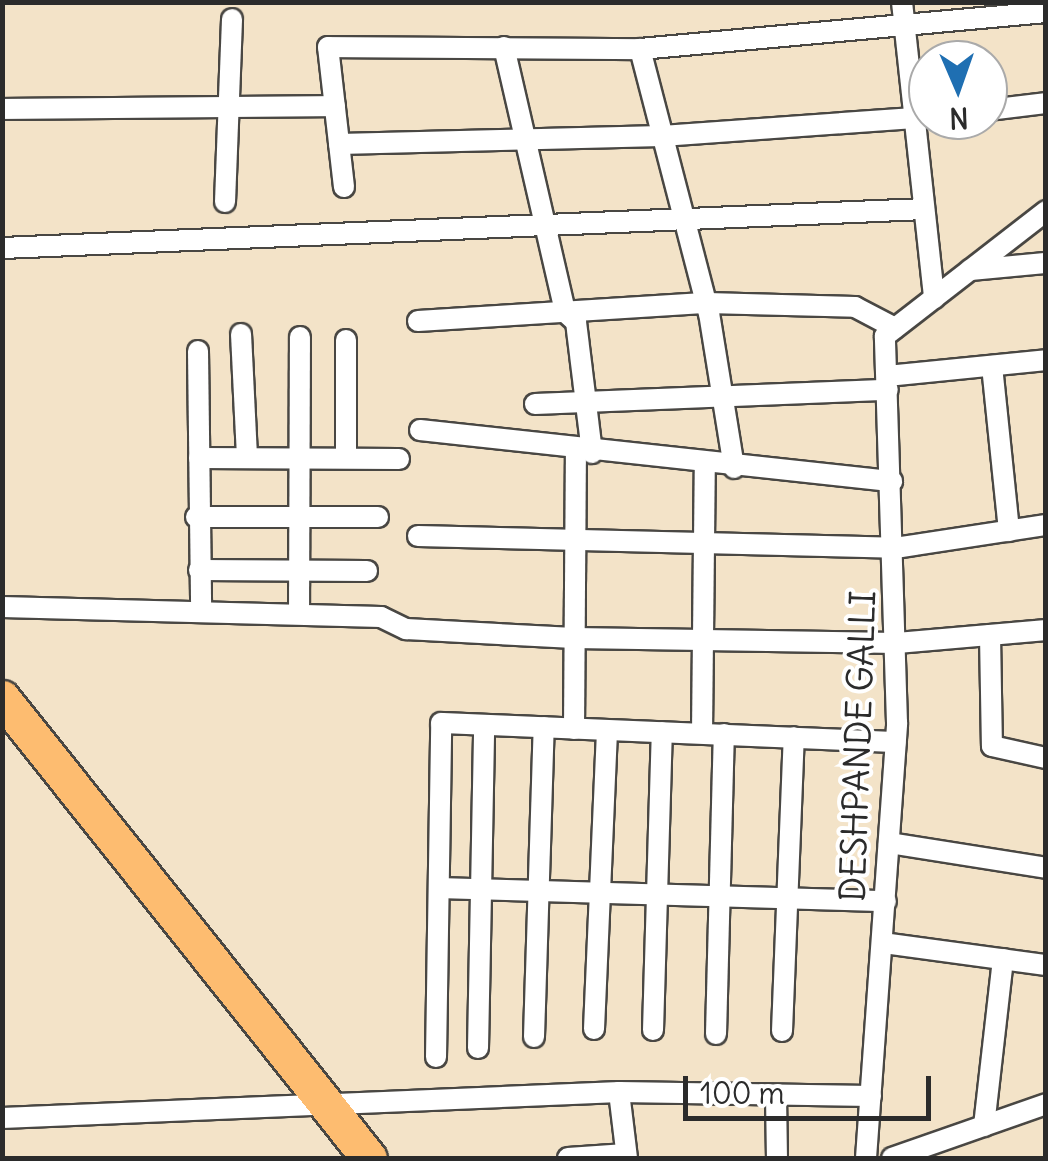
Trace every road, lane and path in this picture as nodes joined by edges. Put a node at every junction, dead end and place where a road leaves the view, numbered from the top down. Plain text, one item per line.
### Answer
1 (902, 2) edge
2 (1044, 2) edge
3 (1045, 13) edge
4 (232, 18) dead end
5 (905, 26) junction
6 (908, 43) edge
7 (504, 47) junction
8 (640, 48) junction
9 (1046, 103) edge
10 (335, 106) junction
11 (229, 107) junction
12 (1008, 108) edge
13 (2, 109) edge
14 (908, 119) edge
15 (662, 136) junction
16 (528, 139) junction
17 (922, 140) edge
18 (339, 144) junction
19 (344, 187) dead end
20 (225, 202) dead end
21 (924, 208) junction
22 (1046, 211) edge
23 (547, 223) junction
24 (690, 226) junction
25 (2, 248) edge
26 (1046, 263) edge
27 (970, 270) junction
28 (934, 298) junction
29 (707, 303) junction
30 (565, 312) junction
31 (418, 320) dead end
32 (890, 332) junction
33 (241, 334) dead end
34 (300, 337) dead end
35 (346, 340) dead end
36 (198, 351) dead end
37 (1046, 360) edge
38 (992, 366) junction
39 (887, 383) junction
40 (723, 396) junction
41 (586, 402) junction
42 (536, 404) dead end
43 (420, 430) dead end
44 (584, 452) junction
45 (198, 458) junction
46 (246, 458) junction
47 (301, 458) junction
48 (346, 458) junction
49 (399, 459) dead end
50 (705, 466) junction
51 (734, 468) junction
52 (892, 481) junction
53 (299, 516) junction
54 (196, 517) junction
55 (378, 518) dead end
56 (1046, 525) edge
57 (1009, 530) junction
58 (418, 536) dead end
59 (575, 542) junction
60 (705, 545) junction
61 (894, 548) junction
62 (198, 570) junction
63 (367, 570) dead end
64 (300, 572) junction
65 (2, 607) edge
66 (202, 608) junction
67 (299, 613) junction
68 (1046, 630) edge
69 (990, 635) junction
70 (574, 638) junction
71 (704, 640) junction
72 (897, 642) junction
73 (2, 698) edge
74 (484, 724) junction
75 (544, 728) junction
76 (574, 729) junction
77 (607, 730) junction
78 (662, 732) junction
79 (702, 733) junction
80 (724, 734) junction
81 (794, 737) junction
82 (896, 742) junction
83 (1046, 758) edge
84 (889, 843) junction
85 (1046, 868) edge
86 (440, 888) junction
87 (481, 890) junction
88 (542, 891) junction
89 (601, 893) junction
90 (657, 894) junction
91 (720, 896) junction
92 (792, 898) junction
93 (886, 901) junction
94 (883, 943) junction
95 (1004, 960) junction
96 (1046, 965) edge
97 (594, 1029) dead end
98 (652, 1030) dead end
99 (782, 1031) dead end
100 (716, 1034) dead end
101 (534, 1037) dead end
102 (478, 1048) dead end
103 (436, 1057) dead end
104 (619, 1092) junction
105 (776, 1096) junction
106 (871, 1096) junction
107 (1046, 1104) edge
108 (330, 1108) junction
109 (2, 1118) edge
110 (984, 1126) junction
111 (626, 1156) edge
112 (369, 1158) edge
113 (568, 1158) edge
114 (778, 1158) edge
115 (866, 1158) edge
116 (892, 1158) edge

1 - 5 street
2 - 3 street
3 - 5 street
4 - 11 street
5 - 6 street
5 - 8 street
7 - 8 street
7 - 10 street
7 - 16 street
8 - 15 street
9 - 12 street
10 - 11 street
10 - 18 street
11 - 13 street
11 - 20 street
14 - 15 street
15 - 16 street
15 - 24 street
16 - 18 street
16 - 23 street
17 - 21 street
18 - 19 street
21 - 24 street
21 - 28 street
22 - 27 street
23 - 24 street
23 - 25 street
23 - 30 street
24 - 29 street
26 - 27 street
27 - 28 street
28 - 32 street
29 - 30 street
29 - 32 street
29 - 40 street
30 - 31 street
30 - 41 street
32 - 39 street, DESHPANDE GALLI
33 - 46 street
34 - 47 street
35 - 48 street
36 - 45 street
37 - 38 street
38 - 39 street
38 - 57 street
39 - 40 street
39 - 52 street, DESHPANDE GALLI
40 - 41 street
40 - 51 street
41 - 42 street
41 - 44 street
43 - 44 street
44 - 50 street
44 - 59 street
45 - 46 street
45 - 54 street
46 - 47 street
47 - 48 street
47 - 53 street
48 - 49 street
50 - 51 street
50 - 60 street
51 - 52 street
52 - 61 street, DESHPANDE GALLI
53 - 54 street
53 - 55 street
53 - 64 street
54 - 62 street
56 - 57 street
57 - 61 street
58 - 59 street
59 - 60 street
59 - 70 street
60 - 61 street
60 - 71 street
61 - 72 street, DESHPANDE GALLI
62 - 64 street
62 - 66 street
63 - 64 street
64 - 67 street
65 - 66 street
66 - 67 street
67 - 70 street
68 - 69 street
69 - 72 street
69 - 83 street
70 - 71 street
70 - 76 street
71 - 72 street
71 - 79 street
72 - 82 street, DESHPANDE GALLI
73 - 108 highway
74 - 75 street
74 - 86 street
74 - 87 street
75 - 76 street
75 - 88 street
76 - 77 street
77 - 78 street
77 - 89 street
78 - 79 street
78 - 90 street
79 - 80 street
80 - 81 street
80 - 91 street
81 - 82 street
81 - 92 street
82 - 84 street, DESHPANDE GALLI
84 - 85 street
84 - 93 street, DESHPANDE GALLI
86 - 87 street
86 - 103 street
87 - 88 street
87 - 102 street
88 - 89 street
88 - 101 street
89 - 90 street
89 - 97 street
90 - 91 street
90 - 98 street
91 - 92 street
91 - 100 street
92 - 93 street
92 - 99 street
93 - 94 street, DESHPANDE GALLI
94 - 95 street
94 - 106 street, DESHPANDE GALLI
95 - 96 street
95 - 110 street
104 - 105 street
104 - 108 street
104 - 111 street
105 - 106 street
105 - 114 street
106 - 115 street, DESHPANDE GALLI
107 - 110 street
108 - 109 street
108 - 112 highway
110 - 116 street
111 - 113 street

